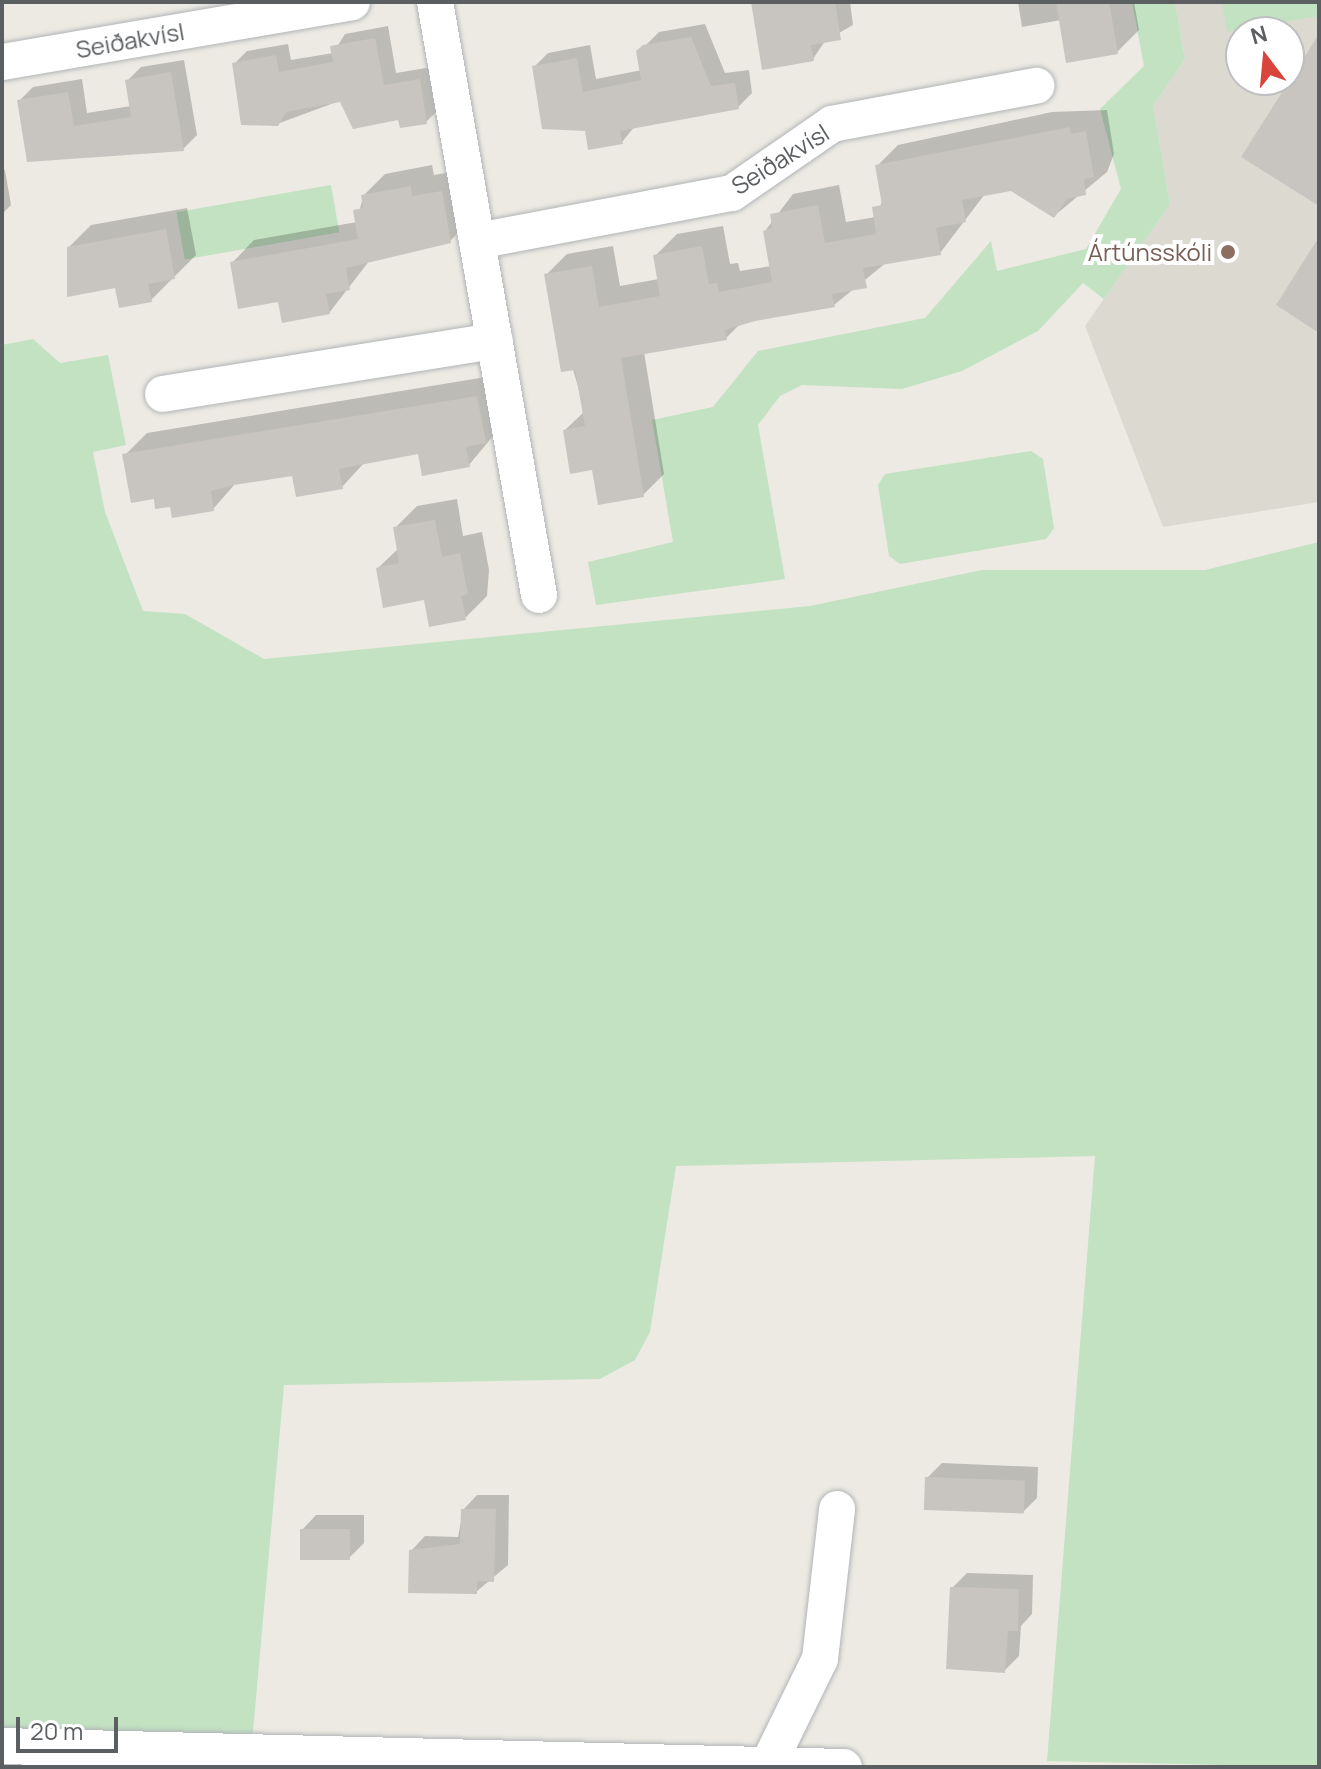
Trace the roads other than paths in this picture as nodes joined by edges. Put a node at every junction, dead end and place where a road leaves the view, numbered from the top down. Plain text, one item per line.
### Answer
1 (352, 2) edge
2 (435, 2) edge
3 (2, 62) edge
4 (1036, 86) dead end
5 (477, 241) junction
6 (495, 341) junction
7 (163, 394) dead end
8 (539, 595) dead end
9 (837, 1509) dead end
10 (2, 1746) edge
11 (396, 1762) edge
12 (768, 1765) edge
13 (844, 1767) edge

1 - 3 street, Seiðakvísl
2 - 5 street
4 - 5 street, Seiðakvísl
5 - 6 street
6 - 7 street
6 - 8 street
9 - 12 street
10 - 11 street
11 - 12 street
12 - 13 street

